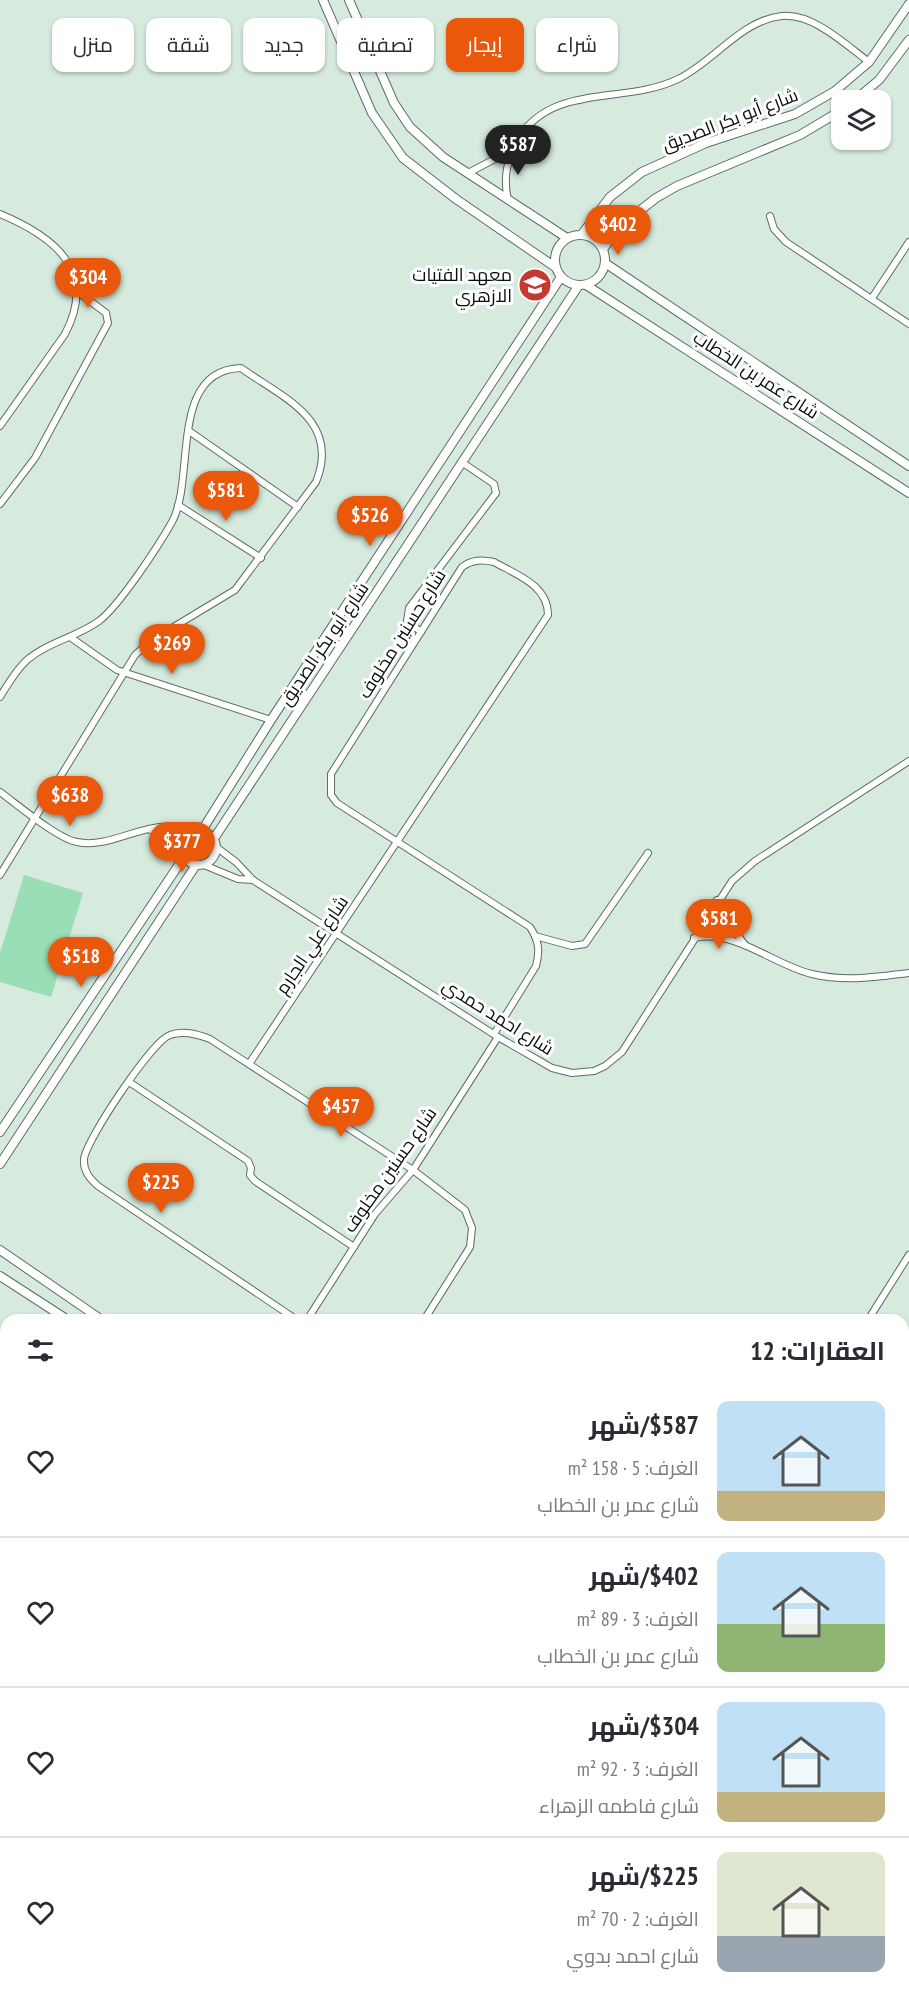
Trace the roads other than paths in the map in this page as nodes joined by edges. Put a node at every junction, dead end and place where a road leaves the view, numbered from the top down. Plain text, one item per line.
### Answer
1 (323, 0) edge
2 (349, 0) edge
3 (909, 4) edge
4 (909, 40) edge
5 (869, 62) junction
6 (867, 90) edge
7 (831, 117) edge
8 (510, 151) junction
9 (468, 173) junction
10 (508, 201) junction
11 (0, 214) edge
12 (770, 216) dead end
13 (582, 234) junction
14 (567, 238) junction
15 (909, 242) edge
16 (603, 249) junction
17 (605, 263) junction
18 (555, 267) junction
19 (561, 277) junction
20 (582, 285) junction
21 (78, 292) junction
22 (872, 298) junction
23 (909, 324) edge
24 (0, 426) edge
25 (189, 431) junction
26 (463, 463) junction
27 (909, 466) edge
28 (909, 494) edge
29 (0, 504) edge
30 (178, 505) junction
31 (298, 507) junction
32 (261, 558) junction
33 (421, 632) junction
34 (70, 637) junction
35 (124, 672) junction
36 (0, 697) edge
37 (270, 720) junction
38 (909, 761) edge
39 (0, 792) edge
40 (37, 818) junction
41 (148, 828) junction
42 (197, 832) junction
43 (399, 842) junction
44 (214, 843) junction
45 (182, 847) junction
46 (648, 853) dead end
47 (184, 857) junction
48 (200, 865) junction
49 (0, 875) edge
50 (254, 880) junction
51 (717, 900) junction
52 (338, 932) junction
53 (536, 936) junction
54 (694, 938) junction
55 (745, 946) junction
56 (909, 973) edge
57 (496, 1035) junction
58 (249, 1064) junction
59 (129, 1082) junction
60 (0, 1132) edge
61 (0, 1164) edge
62 (413, 1170) junction
63 (354, 1247) junction
64 (0, 1251) edge
65 (909, 1255) edge
66 (0, 1276) edge
67 (59, 1314) edge
68 (93, 1314) edge
69 (288, 1314) edge
70 (311, 1314) edge
71 (428, 1314) edge
72 (872, 1314) edge

1 - 18 street
2 - 9 street
3 - 5 street, شارع أبو بكر الصديق
4 - 6 street
5 - 8 street
5 - 13 street, شارع أبو بكر الصديق
7 - 16 street, شارع أبو بكر الصديق
8 - 9 street
8 - 10 street
9 - 10 street
10 - 14 street
11 - 21 street
12 - 22 street
13 - 14 street
13 - 16 street
14 - 18 street
15 - 22 street
16 - 17 street
17 - 20 street
17 - 27 street, شارع عمر بن الخطاب
18 - 19 street
19 - 20 street
19 - 37 street, شارع أبو بكر الصديق
20 - 26 street, شارع أبو بكر الصديق
20 - 28 street, شارع عمر بن الخطاب
21 - 24 street
21 - 29 street
22 - 23 street
25 - 30 street
25 - 31 street
25 - 31 street
26 - 33 street
26 - 44 street, شارع أبو بكر الصديق
30 - 32 street
30 - 34 street
31 - 32 street
32 - 35 street
33 - 43 street, شارع حسنين مخلوف
33 - 43 street, شارع حسنين مخلوف
34 - 35 street
34 - 36 street
35 - 37 street
35 - 40 street
37 - 42 street, شارع أبو بكر الصديق
38 - 51 street, شارع احمد حمدي
39 - 40 street
40 - 41 street
40 - 49 street
41 - 42 street
41 - 45 street
42 - 44 street
42 - 45 street
43 - 52 street, شارع علي الجارم
43 - 53 street, شارع حسنين مخلوف
44 - 48 street
44 - 50 street, شارع احمد حمدي
45 - 47 street
46 - 53 street
47 - 48 street
47 - 60 street
48 - 50 street, شارع احمد حمدي
48 - 61 street
50 - 52 street, شارع احمد حمدي
51 - 54 street, شارع احمد حمدي
51 - 55 street
52 - 57 street, شارع احمد حمدي
52 - 58 street, شارع علي الجارم
53 - 57 street, شارع حسنين مخلوف
54 - 55 street
54 - 57 street, شارع احمد حمدي
55 - 56 street
57 - 62 street, شارع حسنين مخلوف
58 - 59 street
58 - 62 street
59 - 63 street
59 - 69 street
62 - 63 street, شارع حسنين مخلوف
62 - 71 street
63 - 70 street, شارع حسنين مخلوف
64 - 68 street
65 - 72 street
66 - 67 street

